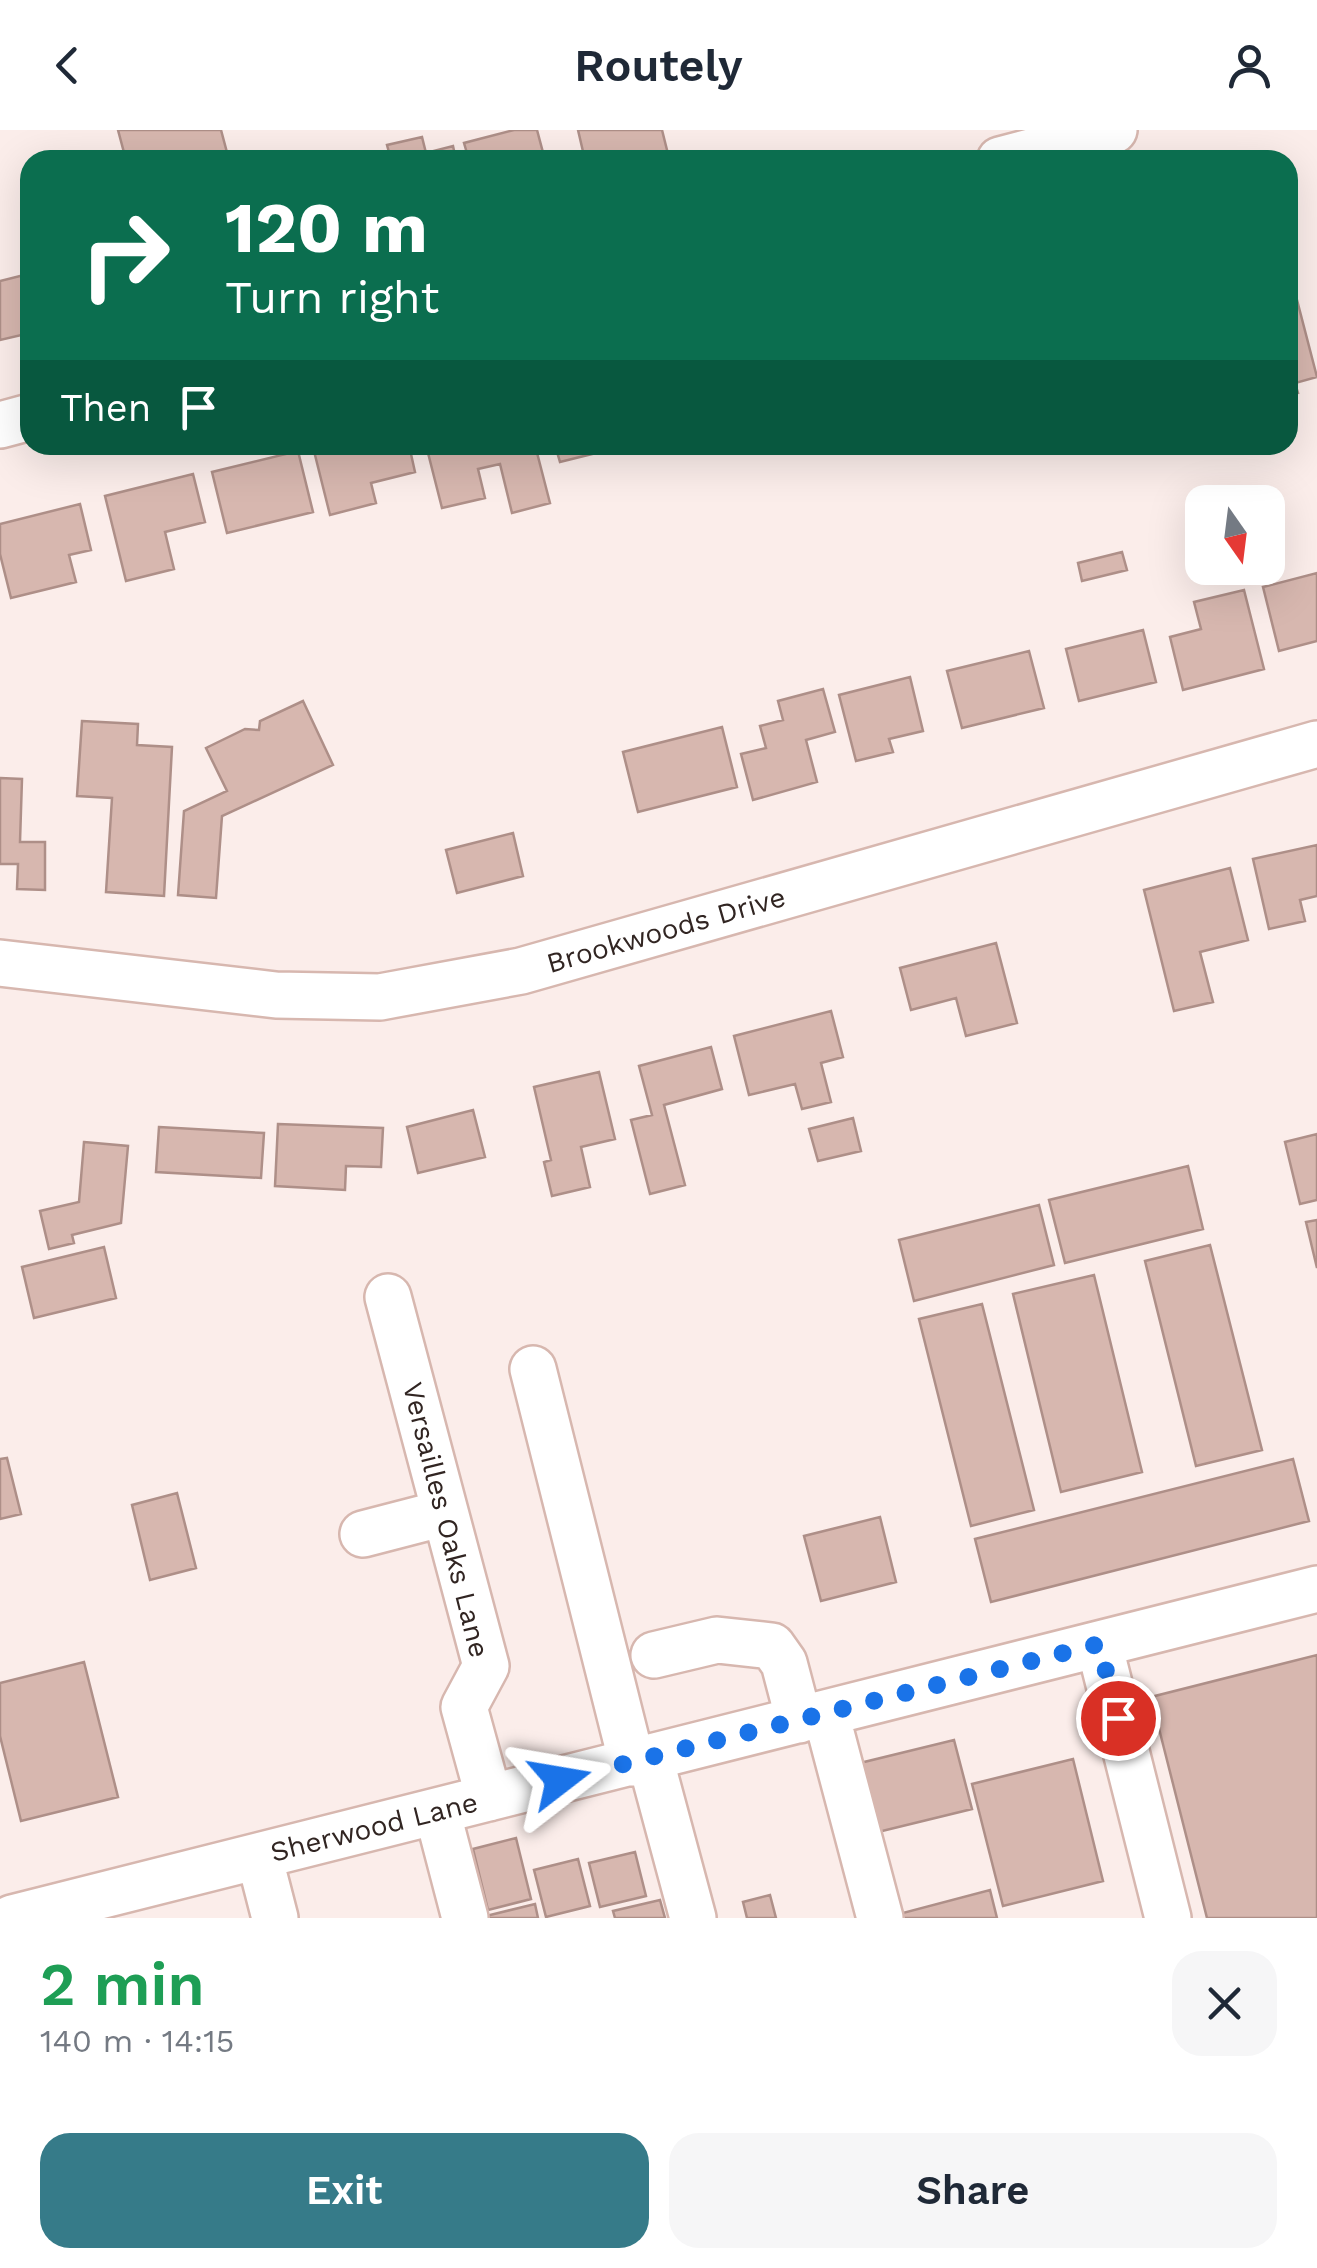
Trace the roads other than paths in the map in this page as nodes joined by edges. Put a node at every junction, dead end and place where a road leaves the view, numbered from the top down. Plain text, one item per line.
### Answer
1 (1114, 130) edge
2 (1038, 150) edge
3 (1317, 744) edge
4 (0, 963) edge
5 (388, 1297) dead end
6 (533, 1368) dead end
7 (444, 1514) junction
8 (363, 1534) dead end
9 (1317, 1589) edge
10 (1099, 1644) junction
11 (654, 1655) dead end
12 (812, 1717) junction
13 (641, 1760) junction
14 (489, 1798) junction
15 (437, 1811) junction
16 (259, 1856) junction
17 (12, 1918) edge
18 (275, 1918) edge
19 (465, 1918) edge
20 (693, 1918) edge
21 (880, 1918) edge
22 (1168, 1918) edge

1 - 2 street
3 - 4 street, Brookwoods Drive
5 - 7 street, Versailles Oaks Lane
6 - 13 street
7 - 8 street
7 - 14 street, Versailles Oaks Lane
9 - 10 street, Sherwood Lane
10 - 12 street, Sherwood Lane
10 - 22 street
11 - 12 street
12 - 13 street, Sherwood Lane
12 - 21 street
13 - 14 street, Sherwood Lane
13 - 20 street
14 - 15 street, Sherwood Lane
15 - 16 street, Sherwood Lane
15 - 19 street
16 - 17 street, Sherwood Lane
16 - 18 street

